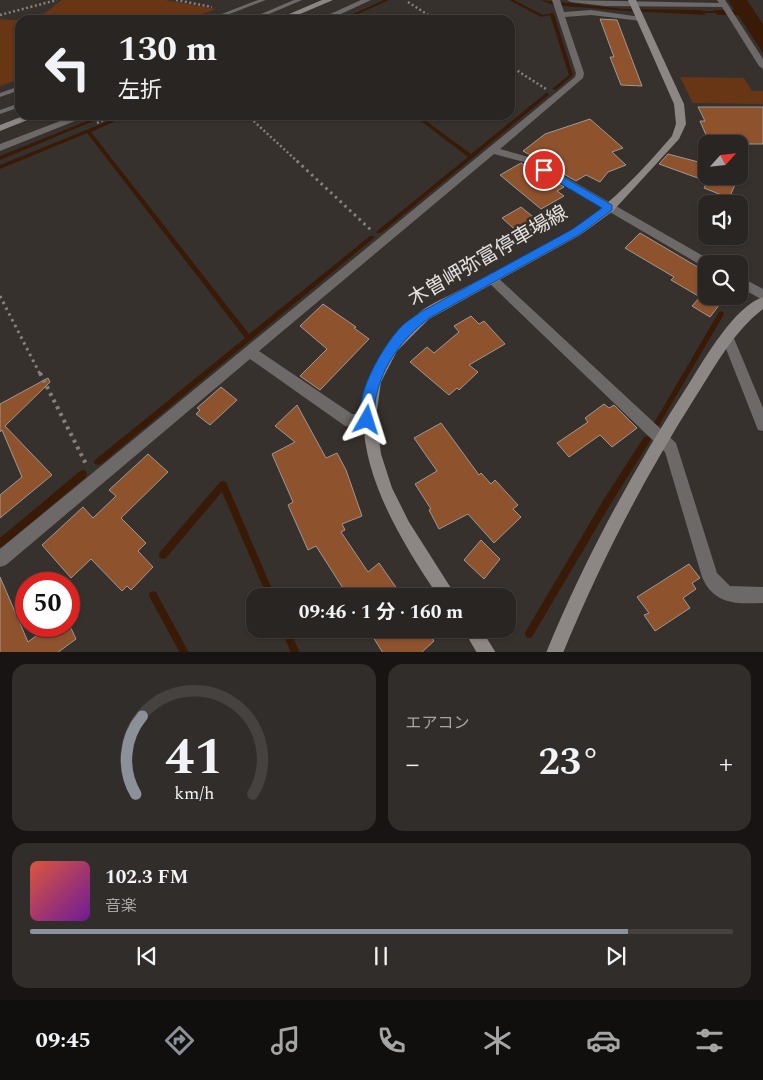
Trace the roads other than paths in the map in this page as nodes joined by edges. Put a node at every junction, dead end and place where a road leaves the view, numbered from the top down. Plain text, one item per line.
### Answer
1 (263, 0) edge
2 (299, 0) edge
3 (329, 0) edge
4 (367, 0) edge
5 (571, 0) edge
6 (724, 5) edge
7 (558, 6) edge
8 (636, 9) edge
9 (222, 15) edge
10 (262, 15) edge
11 (292, 15) edge
12 (332, 15) edge
13 (755, 44) edge
14 (763, 66) edge
15 (15, 90) edge
16 (0, 95) edge
17 (15, 107) edge
18 (0, 112) edge
19 (22, 120) edge
20 (72, 120) edge
21 (0, 128) edge
22 (0, 148) edge
23 (492, 150) junction
24 (609, 208) junction
25 (698, 258) edge
26 (492, 278) junction
27 (748, 286) edge
28 (763, 294) edge
29 (763, 302) edge
30 (727, 336) junction
31 (249, 351) junction
32 (367, 420) junction
33 (763, 425) edge
34 (660, 438) junction
35 (0, 560) edge
36 (442, 588) edge
37 (763, 595) edge
38 (476, 638) edge
39 (483, 651) edge
40 (554, 652) edge

1 - 9 lane
2 - 10 lane
3 - 11 main road
4 - 12 street
5 - 8 street
6 - 8 street
6 - 13 street
7 - 8 street
7 - 23 street
8 - 24 main road, 木曽岬弥富停車場線
13 - 14 street
15 - 16 lane
17 - 18 lane
19 - 21 main road
20 - 22 street
23 - 24 street
23 - 31 street
24 - 25 street
24 - 26 main road, 木曽岬弥富停車場線
26 - 32 main road, 木曽岬弥富停車場線
26 - 34 street
27 - 28 street
29 - 30 main road
30 - 33 street
30 - 34 main road
31 - 32 street
31 - 35 street
32 - 36 main road, 木曽岬弥富停車場線
34 - 37 street
34 - 40 main road
38 - 39 main road

